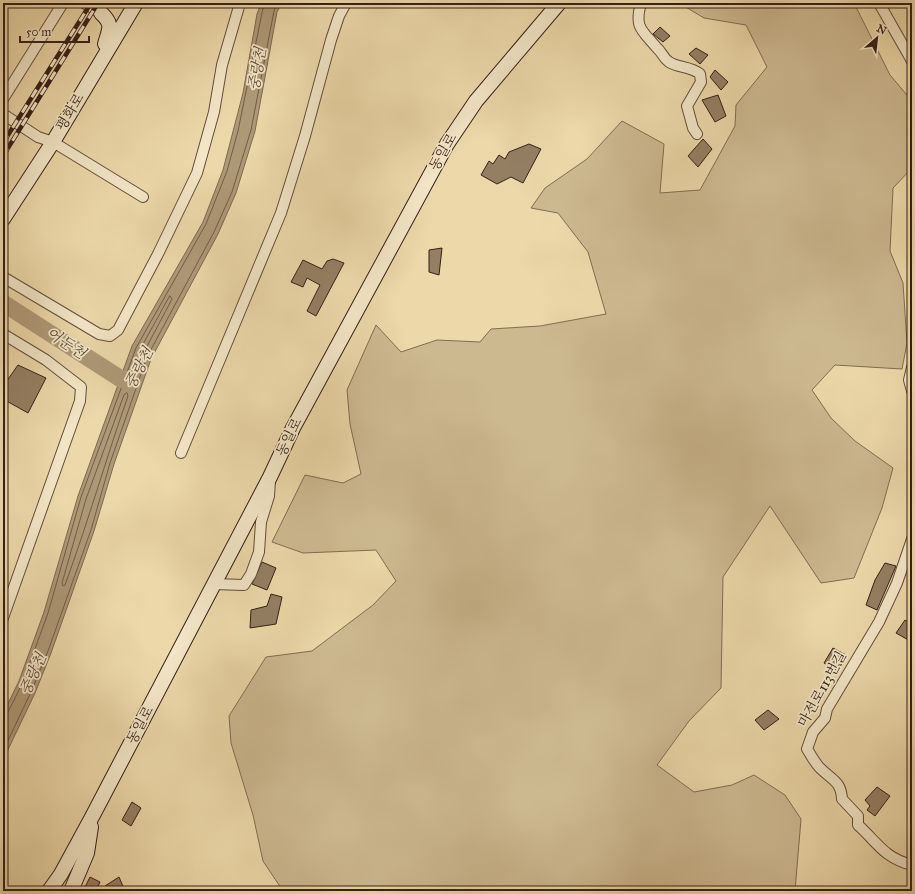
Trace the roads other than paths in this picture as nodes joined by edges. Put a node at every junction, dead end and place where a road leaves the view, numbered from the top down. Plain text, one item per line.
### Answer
1 (63, 3) edge
2 (84, 3) edge
3 (132, 3) edge
4 (136, 3) edge
5 (240, 3) edge
6 (346, 3) edge
7 (559, 3) edge
8 (641, 3) edge
9 (879, 3) edge
10 (101, 13) junction
11 (912, 60) edge
12 (98, 66) junction
13 (3, 99) edge
14 (3, 114) edge
15 (697, 134) dead end
16 (53, 142) junction
17 (142, 197) dead end
18 (3, 219) edge
19 (3, 277) edge
20 (3, 334) edge
21 (912, 368) edge
22 (912, 391) edge
23 (182, 453) dead end
24 (270, 477) junction
25 (912, 539) edge
26 (214, 584) junction
27 (3, 618) edge
28 (92, 817) junction
29 (912, 865) edge
30 (49, 891) edge
31 (71, 891) edge

1 - 13 street
2 - 10 street
3 - 10 street
4 - 12 street, 평화로
5 - 19 street
6 - 23 street
7 - 24 street, 동일로
8 - 15 street
9 - 11 street
10 - 12 street
12 - 16 street, 평화로
14 - 16 street
16 - 17 street
16 - 18 street, 평화로
20 - 27 street
21 - 22 street
24 - 26 street, 동일로
24 - 26 street
25 - 29 street, 마전로113번길
26 - 28 street, 동일로
28 - 30 street, 동일로
28 - 31 street

